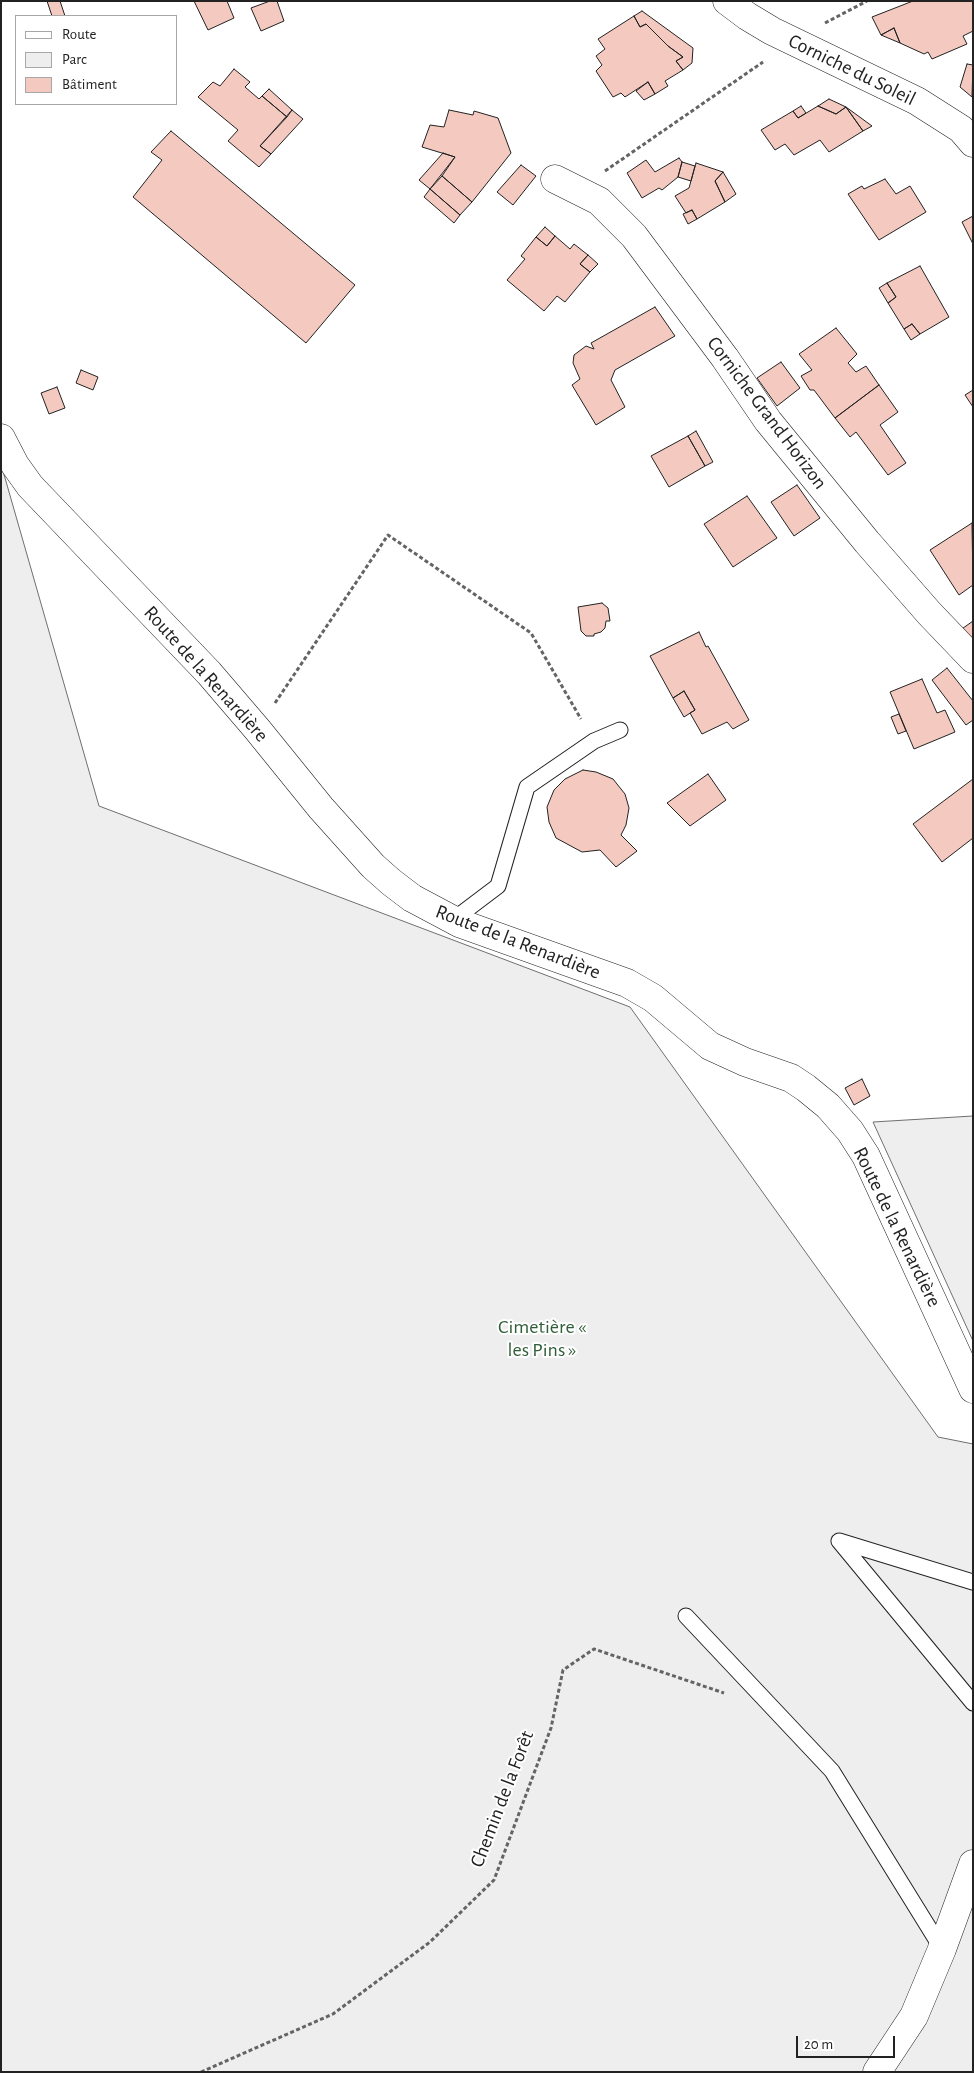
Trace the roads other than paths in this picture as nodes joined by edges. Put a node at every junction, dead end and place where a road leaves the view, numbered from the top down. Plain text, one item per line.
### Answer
1 (727, 1) edge
2 (973, 143) edge
3 (566, 184) road end
4 (1, 438) edge
5 (973, 659) edge
6 (620, 730) dead end
7 (453, 920) junction
8 (973, 1389) edge
9 (973, 1582) edge
10 (686, 1616) dead end
11 (973, 1703) edge
12 (973, 1864) edge
13 (942, 1949) junction
14 (877, 2072) edge

1 - 2 street, Corniche du Soleil
3 - 5 street, Corniche Grand Horizon
4 - 7 street, Route de la Renardière
6 - 7 lane
7 - 8 street, Route de la Renardière
9 - 11 lane
10 - 13 lane
12 - 13 street
13 - 14 street

